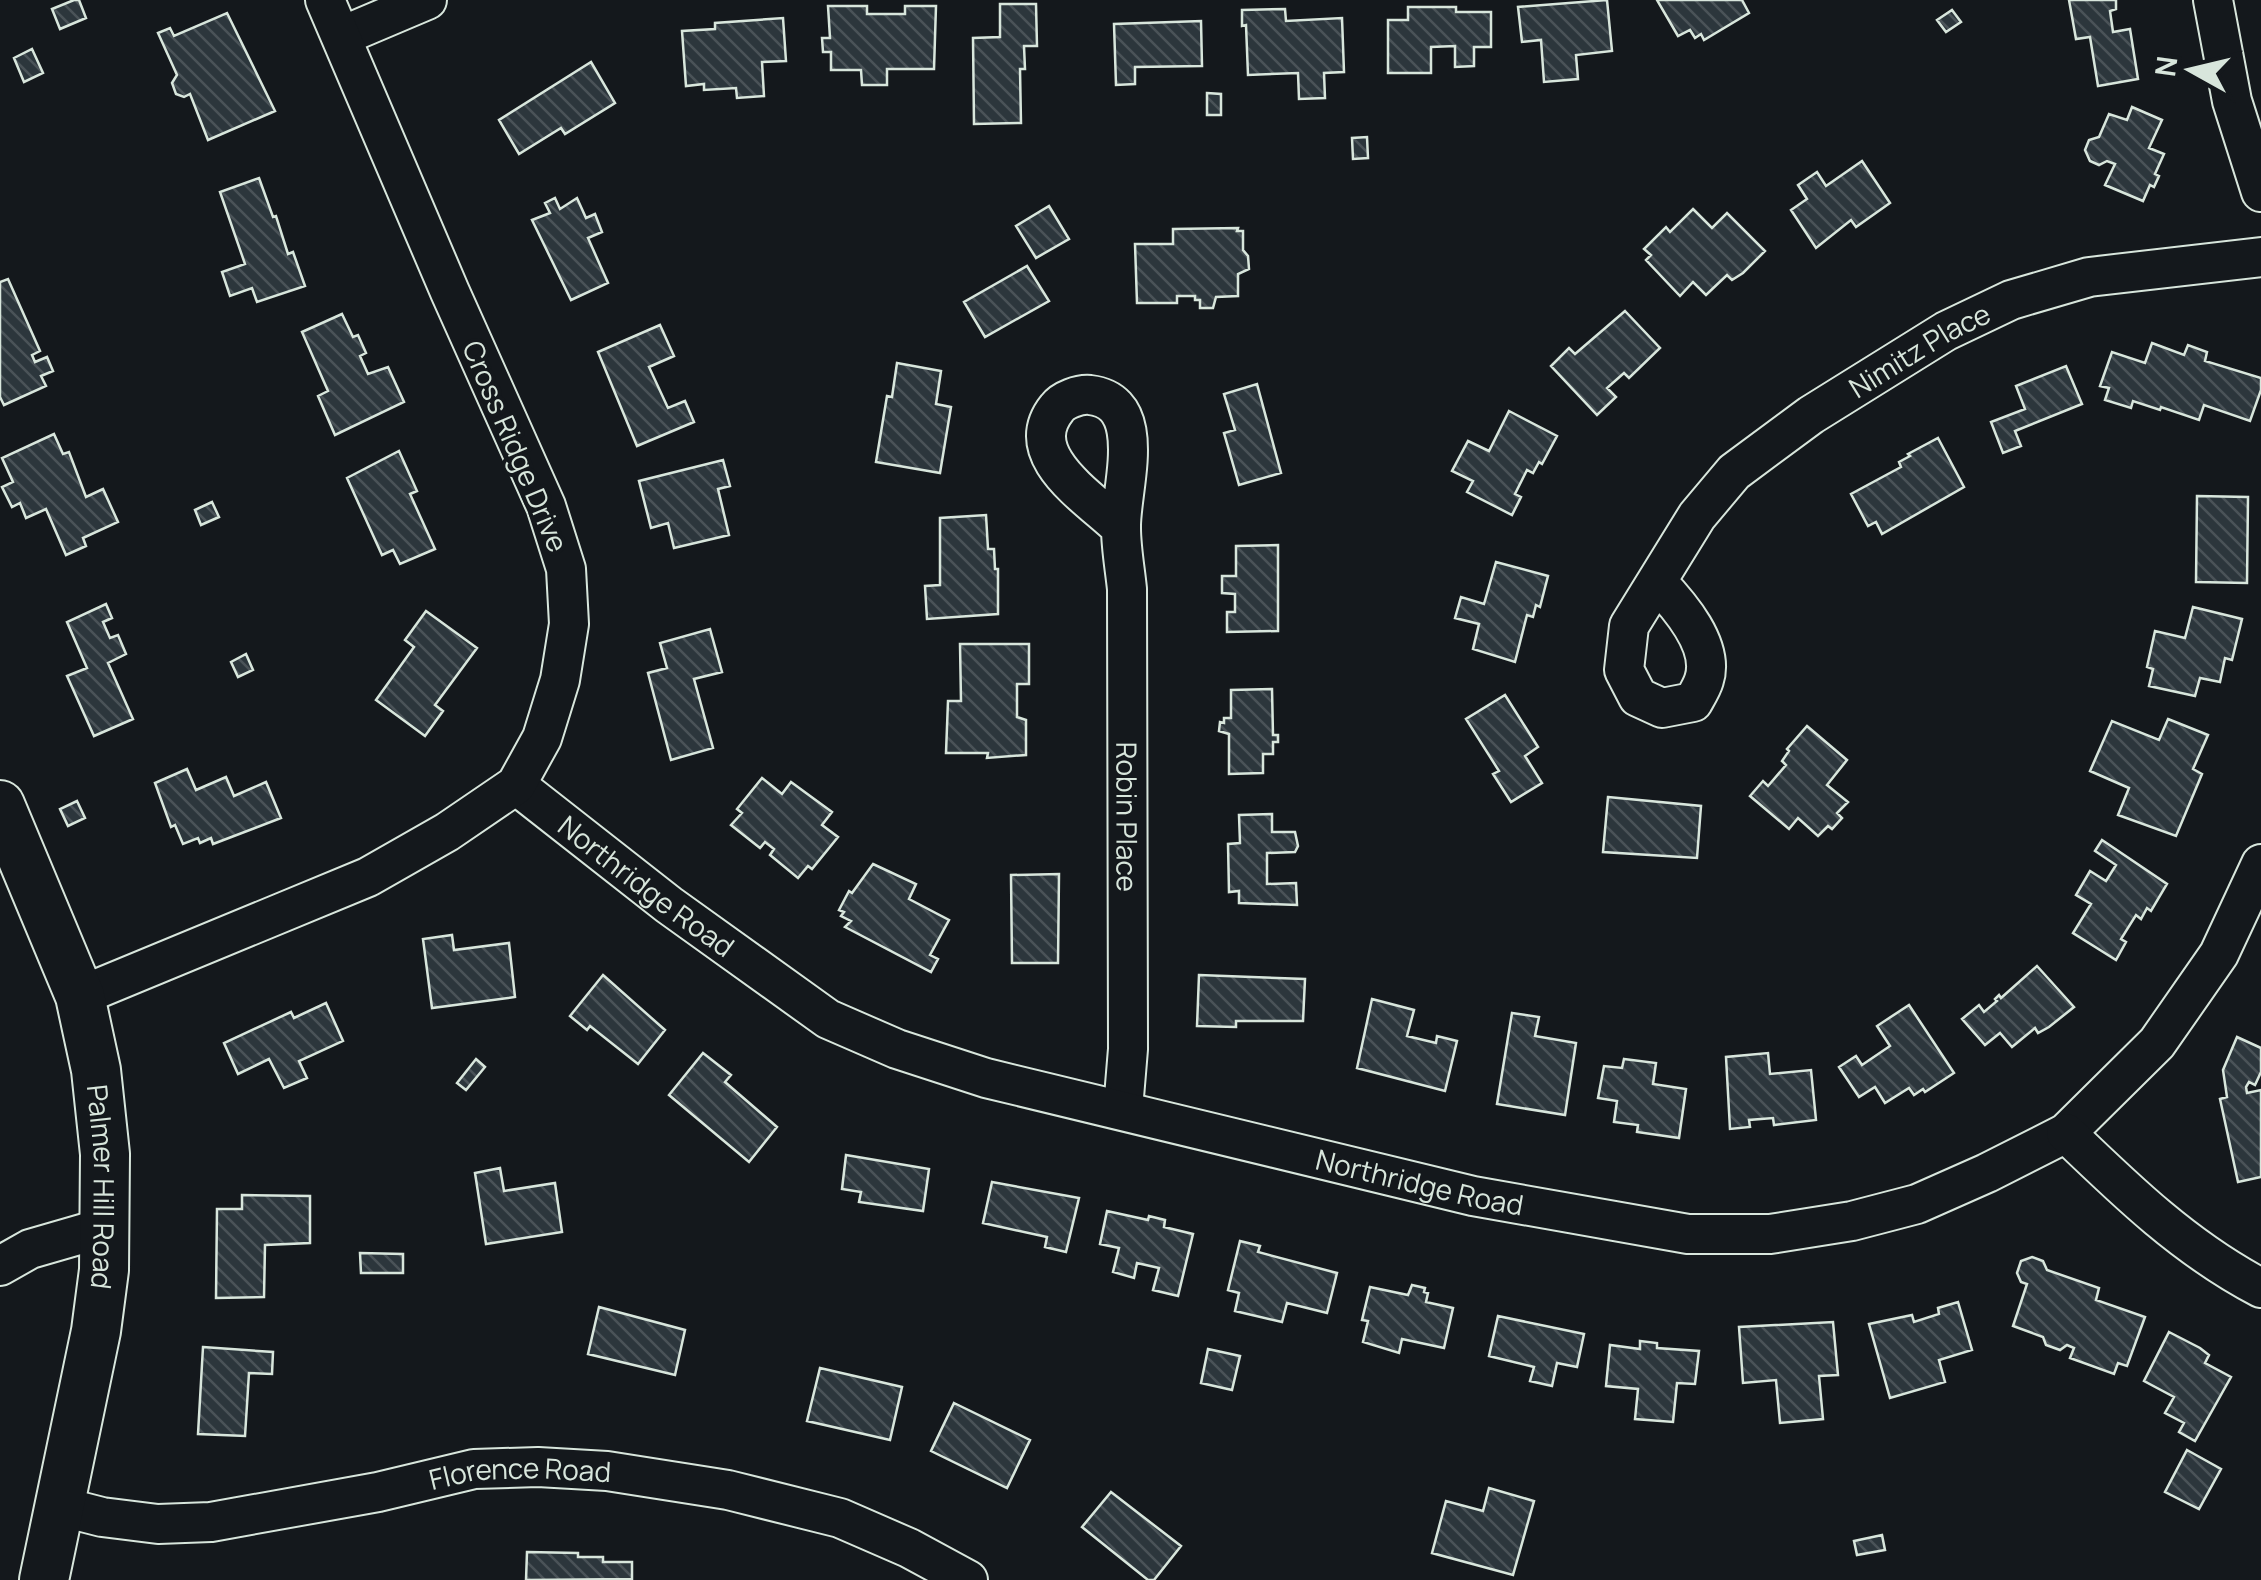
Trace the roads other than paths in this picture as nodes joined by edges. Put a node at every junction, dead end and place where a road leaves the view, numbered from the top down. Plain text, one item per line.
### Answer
1 (325, 0) edge
2 (427, 0) edge
3 (2213, 0) edge
4 (342, 36) junction
5 (2261, 192) edge
6 (2261, 257) edge
7 (1120, 526) dead end
8 (1658, 582) dead end
9 (516, 785) junction
10 (0, 805) edge
11 (2261, 864) edge
12 (80, 996) junction
13 (1123, 1109) junction
14 (2066, 1133) junction
15 (106, 1227) junction
16 (0, 1266) edge
17 (2261, 1288) edge
18 (59, 1506) junction
19 (44, 1580) edge
20 (968, 1580) edge

1 - 4 street, Cross Ridge Drive
2 - 4 street
3 - 5 street
4 - 9 street, Cross Ridge Drive
6 - 8 street, Nimitz Place
7 - 13 street, Robin Place
9 - 12 street, Cross Ridge Drive
9 - 13 street, Northridge Road
10 - 12 main road, Palmer Hill Road
11 - 14 street, Northridge Road
12 - 15 main road, Palmer Hill Road
13 - 14 street, Northridge Road
14 - 17 street
15 - 16 street
15 - 18 main road, Palmer Hill Road
18 - 19 main road, Palmer Hill Road
18 - 20 street, Florence Road

